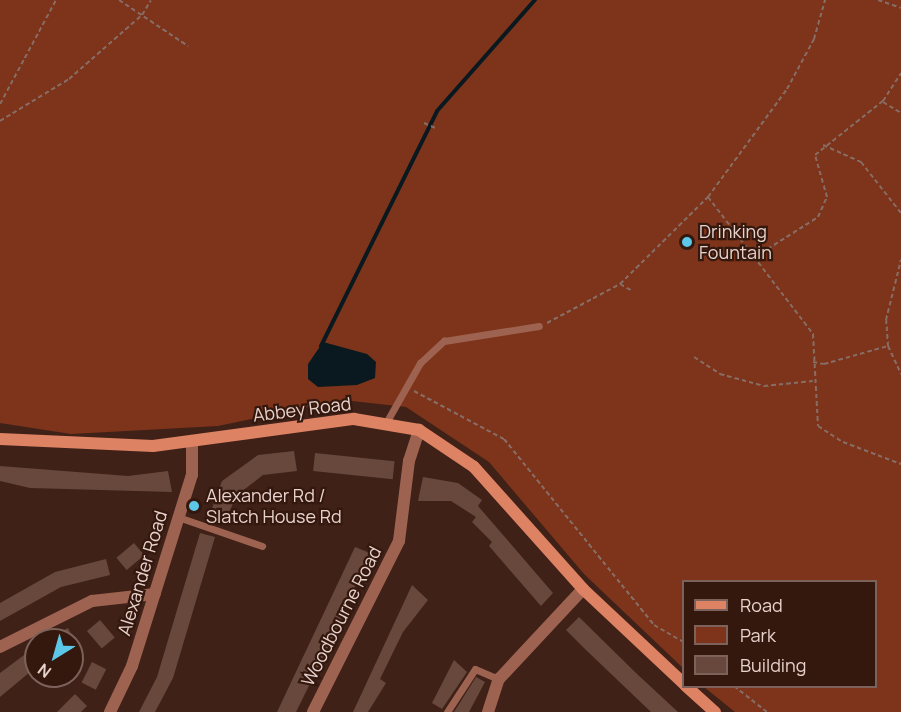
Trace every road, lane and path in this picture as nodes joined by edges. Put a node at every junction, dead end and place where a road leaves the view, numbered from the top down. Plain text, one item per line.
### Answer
1 (56, 0) edge
2 (119, 0) edge
3 (151, 0) edge
4 (825, 0) edge
5 (878, 0) edge
6 (901, 8) edge
7 (142, 15) junction
8 (188, 46) dead end
9 (901, 73) edge
10 (883, 101) junction
11 (0, 104) edge
12 (901, 113) edge
13 (0, 122) edge
14 (424, 123) dead end
15 (435, 128) dead end
16 (823, 145) junction
17 (708, 197) junction
18 (901, 213) edge
19 (755, 257) junction
20 (901, 260) edge
21 (620, 284) junction
22 (632, 290) dead end
23 (539, 326) joint
24 (888, 345) junction
25 (694, 357) dead end
26 (813, 362) junction
27 (901, 374) edge
28 (814, 381) junction
29 (404, 385) junction
30 (387, 421) junction
31 (419, 430) junction
32 (0, 439) edge
33 (192, 441) junction
34 (901, 464) edge
35 (178, 517) junction
36 (262, 546) dead end
37 (583, 589) junction
38 (155, 594) junction
39 (682, 641) edge
40 (0, 647) edge
41 (500, 679) junction
42 (682, 682) edge
43 (688, 688) edge
44 (735, 688) edge
45 (110, 712) edge
46 (313, 712) edge
47 (447, 712) edge
48 (488, 712) edge
49 (715, 712) edge
50 (767, 712) edge

1 - 11 path
2 - 7 path
3 - 7 path
4 - 17 path
5 - 6 path
7 - 8 path
7 - 13 path
9 - 10 path
10 - 12 path
10 - 16 path
14 - 15 path
16 - 18 path
16 - 19 path
17 - 19 path
17 - 21 path
19 - 26 path
20 - 24 path
21 - 22 path
21 - 23 path
23 - 29 lane
24 - 26 path
24 - 27 path
25 - 28 path
26 - 28 path
28 - 34 path
29 - 30 lane
29 - 39 path
30 - 31 street, Abbey Road
30 - 33 street, Abbey Road
31 - 37 street, Abbey Road
31 - 46 street, Woodbourne Road
32 - 33 street, Abbey Road
33 - 35 street, Alexander Road
35 - 36 lane
35 - 38 street, Alexander Road
37 - 41 street
37 - 42 street, Abbey Road
38 - 40 street
38 - 45 street, Alexander Road
41 - 47 lane
41 - 48 street
43 - 49 street, Abbey Road
44 - 50 path

